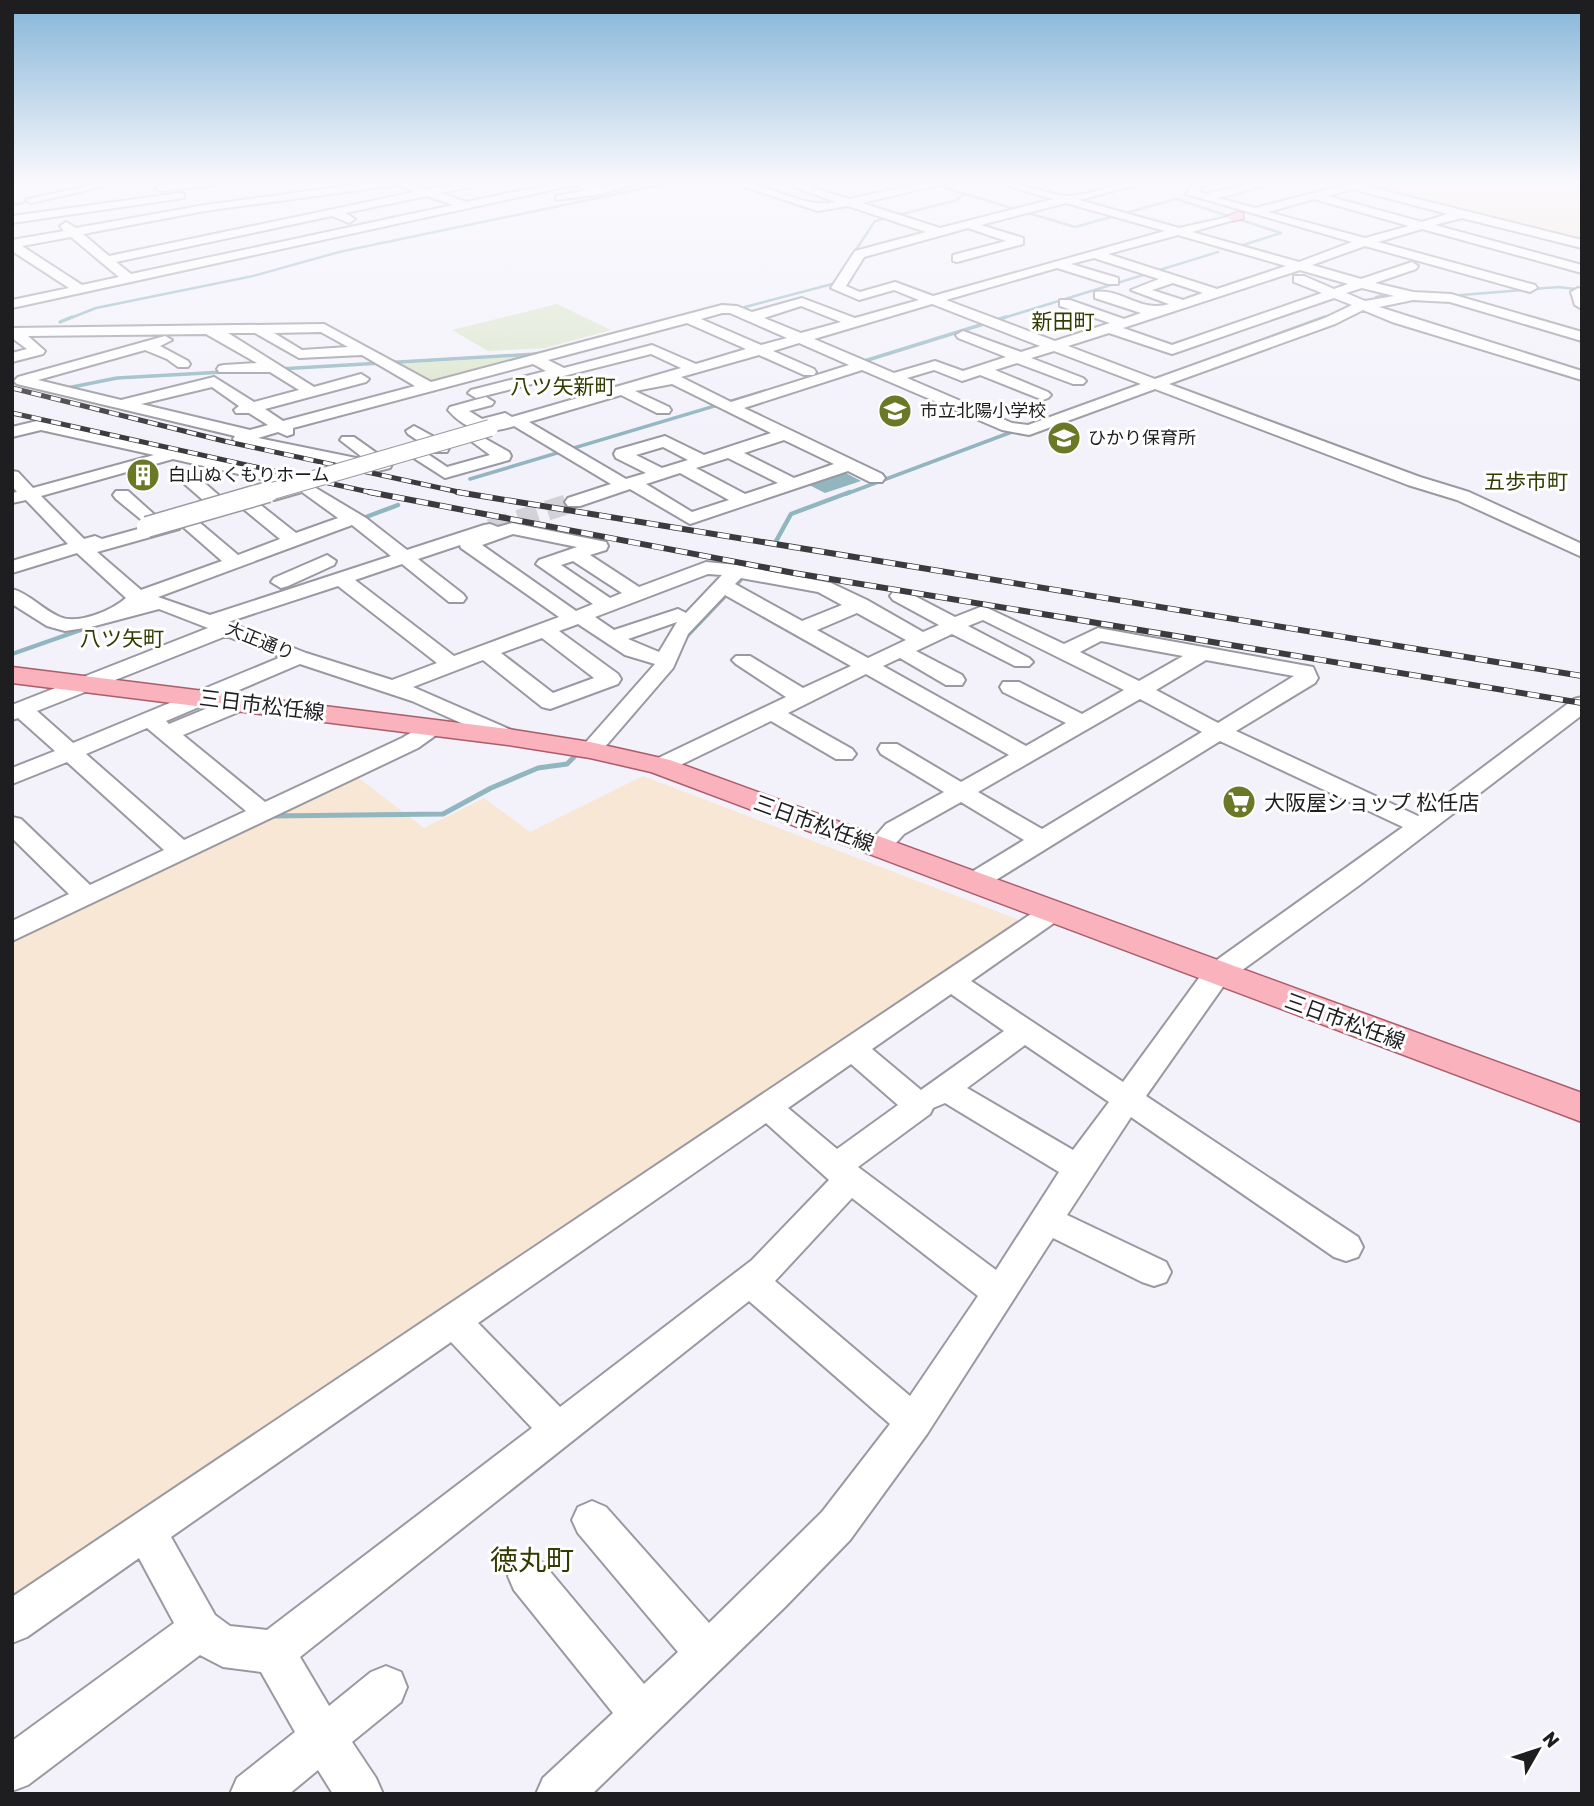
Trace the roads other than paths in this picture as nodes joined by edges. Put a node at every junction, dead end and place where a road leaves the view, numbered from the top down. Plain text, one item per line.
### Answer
1 (47, 265) edge
2 (113, 265) edge
3 (191, 265) edge
4 (852, 265) edge
5 (962, 265) edge
6 (1052, 265) edge
7 (1053, 265) edge
8 (1114, 265) edge
9 (1131, 265) edge
10 (1265, 265) edge
11 (1299, 265) joint
12 (1402, 265) edge
13 (1433, 265) edge
14 (1458, 265) edge
15 (1537, 265) edge
16 (1452, 267) junction
17 (1530, 268) junction
18 (947, 271) dead end
19 (1282, 272) junction
20 (1085, 273) junction
21 (1582, 277) edge
22 (129, 279) junction
23 (1173, 279) junction
24 (1496, 280) junction
25 (1113, 281) dead end
26 (1363, 284) junction
27 (985, 285) junction
28 (1530, 288) dead end
29 (86, 289) junction
30 (1005, 292) dead end
31 (1216, 293) junction
32 (1582, 293) edge
33 (60, 294) junction
34 (1332, 294) junction
35 (1100, 295) dead end
36 (1411, 295) junction
37 (859, 296) junction
38 (1454, 296) junction
39 (105, 298) dead end
40 (932, 301) junction
41 (1065, 303) dead end
42 (12, 304) edge
43 (76, 304) dead end
44 (1182, 304) junction
45 (1475, 305) junction
46 (1582, 305) edge
47 (1362, 306) junction
48 (897, 311) junction
49 (1281, 312) junction
50 (1147, 315) junction
51 (751, 317) junction
52 (915, 318) dead end
53 (692, 320) junction
54 (1530, 321) junction
55 (856, 323) junction
56 (1115, 325) junction
57 (1419, 326) junction
58 (1045, 327) dead end
59 (258, 328) junction
60 (205, 329) junction
61 (1572, 329) edge
62 (718, 331) junction
63 (13, 332) edge
64 (1022, 334) junction
65 (963, 335) dead end
66 (693, 338) dead end
67 (801, 338) junction
68 (1205, 339) junction
69 (1478, 344) junction
70 (144, 345) junction
71 (1054, 346) junction
72 (713, 348) dead end
73 (762, 350) junction
74 (1172, 350) junction
75 (1572, 350) edge
76 (365, 351) junction
77 (915, 357) dead end
78 (12, 358) edge
79 (734, 358) junction
80 (1018, 358) junction
81 (535, 359) junction
82 (183, 363) dead end
83 (388, 364) junction
84 (860, 364) junction
85 (1543, 364) junction
86 (935, 365) junction
87 (225, 369) dead end
88 (277, 369) junction
89 (695, 369) junction
90 (981, 370) junction
91 (1120, 371) junction
92 (559, 372) junction
93 (809, 372) dead end
94 (962, 376) junction
95 (1582, 376) edge
96 (893, 378) junction
97 (15, 380) edge
98 (452, 380) junction
99 (1079, 381) dead end
100 (1150, 382) junction
101 (513, 384) junction
102 (337, 385) junction
103 (428, 387) junction
104 (920, 389) junction
105 (312, 392) junction
106 (627, 393) junction
107 (1043, 395) dead end
108 (600, 396) junction
109 (480, 398) junction
110 (541, 400) junction
111 (366, 403) junction
112 (121, 405) junction
113 (726, 405) junction
114 (251, 408) junction
115 (663, 410) dead end
116 (516, 420) junction
117 (193, 422) junction
118 (280, 426) junction
119 (1020, 429) joint
120 (12, 432) edge
121 (785, 434) junction
122 (250, 435) junction
123 (475, 438) junction
124 (348, 440) dead end
125 (428, 440) junction
126 (568, 451) joint
127 (730, 453) junction
128 (416, 455) junction
129 (170, 456) junction
130 (319, 456) junction
131 (378, 461) junction
132 (704, 461) junction
133 (849, 465) junction
134 (683, 468) junction
135 (662, 475) junction
136 (12, 476) edge
137 (186, 476) dead end
138 (876, 478) dead end
139 (294, 484) junction
140 (628, 484) junction
141 (793, 484) junction
142 (122, 495) dead end
143 (21, 496) edge
144 (744, 501) junction
145 (574, 502) tunnel mouth
146 (247, 503) junction
147 (211, 507) junction
148 (354, 520) junction
149 (187, 521) junction
150 (149, 524) junction
151 (490, 528) tunnel mouth
152 (294, 541) junction
153 (468, 544) junction
154 (80, 547) junction
155 (1582, 551) edge
156 (423, 552) junction
157 (576, 555) junction
158 (404, 558) junction
159 (327, 561) dead end
160 (235, 562) junction
161 (12, 567) edge
162 (341, 579) junction
163 (731, 579) junction
164 (637, 594) junction
165 (269, 595) junction
166 (900, 596) dead end
167 (13, 597) edge
168 (456, 598) dead end
169 (132, 603) junction
170 (860, 604) junction
171 (607, 605) junction
172 (678, 615) dead end
173 (577, 617) junction
174 (213, 622) junction
175 (954, 626) junction
176 (543, 629) junction
177 (802, 629) junction
178 (612, 638) junction
179 (922, 640) junction
180 (900, 650) junction
181 (485, 651) junction
182 (1064, 652) junction
183 (1203, 653) junction
184 (299, 657) junction
185 (669, 659) junction
186 (743, 660) dead end
187 (1022, 662) dead end
188 (451, 664) junction
189 (867, 667) junction
190 (12, 675) edge
191 (954, 680) dead end
192 (87, 683) junction
193 (393, 687) junction
194 (1011, 687) dead end
195 (1140, 690) junction
196 (802, 697) junction
197 (203, 698) junction
198 (240, 703) junction
199 (17, 711) edge
200 (771, 712) junction
201 (1577, 714) edge
202 (1083, 723) junction
203 (159, 727) junction
204 (435, 728) junction
205 (1219, 732) junction
206 (508, 737) junction
207 (889, 749) dead end
208 (590, 750) junction
209 (71, 753) junction
210 (844, 754) dead end
211 (1026, 755) junction
212 (660, 766) junction
213 (12, 777) edge
214 (961, 791) junction
215 (263, 813) junction
216 (12, 824) edge
217 (1420, 826) junction
218 (1042, 840) junction
219 (879, 847) junction
220 (182, 852) junction
221 (974, 882) junction
222 (87, 897) junction
223 (1052, 912) junction
224 (12, 932) edge
225 (1217, 974) junction
226 (953, 982) junction
227 (1026, 1030) junction
228 (853, 1049) junction
229 (931, 1097) junction
230 (1128, 1098) junction
231 (767, 1107) junction
232 (1582, 1108) edge
233 (1078, 1168) junction
234 (843, 1173) junction
235 (1047, 1220) junction
236 (1346, 1247) dead end
237 (1154, 1272) dead end
238 (750, 1280) junction
239 (1000, 1293) junction
240 (453, 1321) junction
241 (914, 1422) junction
242 (557, 1429) junction
243 (592, 1520) dead end
244 (146, 1531) junction
245 (528, 1576) dead end
246 (12, 1622) edge
247 (200, 1630) junction
248 (273, 1652) junction
249 (707, 1653) junction
250 (386, 1687) dead end
251 (642, 1715) junction
252 (323, 1738) junction
253 (12, 1769) edge
254 (253, 1794) edge
255 (360, 1794) edge
256 (559, 1794) edge

1 - 29 street
2 - 22 street
3 - 22 street
4 - 37 street
5 - 18 street
6 - 27 street
7 - 20 street
8 - 20 street
9 - 23 street
10 - 19 street
11 - 19 street
11 - 26 street
12 - 26 street
13 - 16 street
14 - 16 street
15 - 17 street
16 - 24 street
17 - 21 street
17 - 24 street
19 - 31 street
19 - 34 street
20 - 25 street
22 - 29 street
23 - 31 street
23 - 44 street
24 - 28 street
24 - 38 street
26 - 34 street
26 - 36 street
27 - 30 street
27 - 40 street
29 - 33 street
29 - 39 street
31 - 44 street
31 - 49 street
32 - 46 street
33 - 42 street
33 - 43 street
34 - 47 street
34 - 49 street
35 - 50 street
36 - 38 street
36 - 47 street
37 - 40 street
37 - 48 street
38 - 45 street
40 - 48 street
40 - 64 street
41 - 56 street
44 - 50 street
45 - 54 street
45 - 57 street
47 - 57 street
47 - 100 street
48 - 52 street
48 - 55 street
49 - 68 street
50 - 56 street
50 - 68 street
51 - 53 street
51 - 55 street
51 - 67 street
53 - 62 street
53 - 81 street
54 - 61 street
54 - 69 street
55 - 67 street
56 - 71 street
56 - 74 street
57 - 69 street
58 - 64 street
59 - 60 street
59 - 76 street
59 - 76 street
60 - 63 street
60 - 70 street
60 - 88 street
62 - 66 street
62 - 73 street
63 - 78 street
64 - 71 street
65 - 80 street
67 - 73 street
67 - 84 street
68 - 74 street
69 - 85 street
70 - 82 street
70 - 97 street
71 - 80 street
71 - 91 street
72 - 79 street
73 - 79 street
73 - 93 street
74 - 91 street
75 - 85 street
76 - 83 street
77 - 86 street
79 - 89 street
80 - 90 street
80 - 99 street
81 - 92 street
81 - 98 street
83 - 102 street
83 - 103 street
84 - 96 street
84 - 113 street
85 - 95 street
86 - 94 street
86 - 96 street
87 - 88 street
88 - 105 street
89 - 92 street
89 - 108 street
90 - 94 street
90 - 107 street
91 - 100 street
92 - 101 street
94 - 104 street
96 - 104 street
97 - 112 street
98 - 103 street
98 - 109 street
100 - 119 street
100 - 155 street
101 - 109 street
101 - 110 street
102 - 105 street
102 - 111 street
103 - 111 street
104 - 119 street
105 - 114 street
106 - 113 street
106 - 115 street
106 - 116 street
108 - 110 street
108 - 150 street, bridge
109 - 116 street
109 - 116 street
110 - 116 street
111 - 118 street
112 - 114 street
112 - 117 street
113 - 121 street
114 - 117 street
114 - 118 street
116 - 123 street
116 - 126 street
117 - 122 street
118 - 122 street
118 - 130 street
120 - 129 street
121 - 127 street
121 - 133 street
122 - 130 street
123 - 125 street
123 - 128 street
124 - 131 street
125 - 128 street
125 - 131 street
126 - 140 street
127 - 132 street
127 - 141 street
128 - 131 street
129 - 139 street
129 - 143 street
130 - 131 street
132 - 134 street
132 - 135 street
133 - 138 street
133 - 141 street
134 - 135 street
134 - 144 street
135 - 140 street
136 - 143 street
137 - 147 street
139 - 146 street
139 - 147 street
139 - 148 street
140 - 144 street
140 - 145 street
141 - 144 street
142 - 150 street
143 - 154 street
146 - 147 street
146 - 152 street
147 - 149 street
147 - 150 street
148 - 152 street
148 - 158 street
149 - 154 street
149 - 160 street
150 - 154 street
151 - 156 street
152 - 160 street
153 - 156 street
153 - 157 street
153 - 173 street
154 - 161 street
154 - 169 street
156 - 158 street
157 - 164 street
157 - 171 street
158 - 162 street
158 - 168 street
159 - 165 street
160 - 169 street
162 - 165 street
162 - 188 street
163 - 164 street
163 - 170 street
163 - 177 street
163 - 185 street
164 - 171 street
165 - 174 street
166 - 175 street
167 - 169 street, 大正通り
169 - 174 street, 大正通り
170 - 177 street
170 - 179 street
171 - 173 street
172 - 178 street
173 - 176 street
173 - 178 street
174 - 184 street, 大正通り
174 - 192 street
175 - 179 street
175 - 182 street
175 - 187 street
176 - 181 street
176 - 181 street
177 - 189 street
178 - 185 street
179 - 180 street
180 - 189 street
180 - 191 street
181 - 188 street
182 - 183 street
182 - 195 street
183 - 195 street
183 - 205 street
184 - 193 street, 大正通り
184 - 197 street
185 - 208 street
186 - 196 street
188 - 193 street
189 - 196 street
189 - 211 street
190 - 192 main road, 三日市松任線
192 - 197 main road, 三日市松任線
192 - 199 street
193 - 206 street, 大正通り
194 - 202 street
195 - 202 street
195 - 205 street
196 - 200 street
197 - 198 main road, 三日市松任線
197 - 203 street
198 - 203 street
198 - 204 main road, 三日市松任線
199 - 209 street
200 - 210 street
200 - 212 street
201 - 217 street
202 - 211 street
203 - 209 street
203 - 215 street
204 - 206 main road, 三日市松任線
204 - 215 street
205 - 217 street
205 - 218 street
206 - 208 main road, 三日市松任線
207 - 214 street
208 - 212 main road, 三日市松任線
209 - 213 street
209 - 220 street
211 - 214 street
212 - 219 main road, 三日市松任線
214 - 218 street
214 - 219 street
215 - 220 street
216 - 222 street
217 - 225 street
218 - 221 street
219 - 221 main road, 三日市松任線
220 - 222 street
221 - 223 main road, 三日市松任線
222 - 224 street
223 - 225 main road, 三日市松任線
223 - 226 street
225 - 230 street
225 - 232 main road, 三日市松任線
226 - 227 street
226 - 228 street
227 - 229 street
227 - 230 street
228 - 229 street
228 - 231 street
229 - 233 street
229 - 234 street
230 - 233 street
230 - 236 street
231 - 234 street
231 - 240 street
233 - 235 street
234 - 238 street
234 - 239 street
235 - 237 street
235 - 239 street
238 - 241 street
238 - 242 street
239 - 241 street
240 - 242 street
240 - 244 street
241 - 249 street
242 - 248 street
243 - 249 street
244 - 246 street
244 - 247 street
245 - 251 street
247 - 248 street
247 - 253 street
248 - 252 street
249 - 251 street
250 - 252 street
251 - 256 street
252 - 254 street
252 - 255 street

